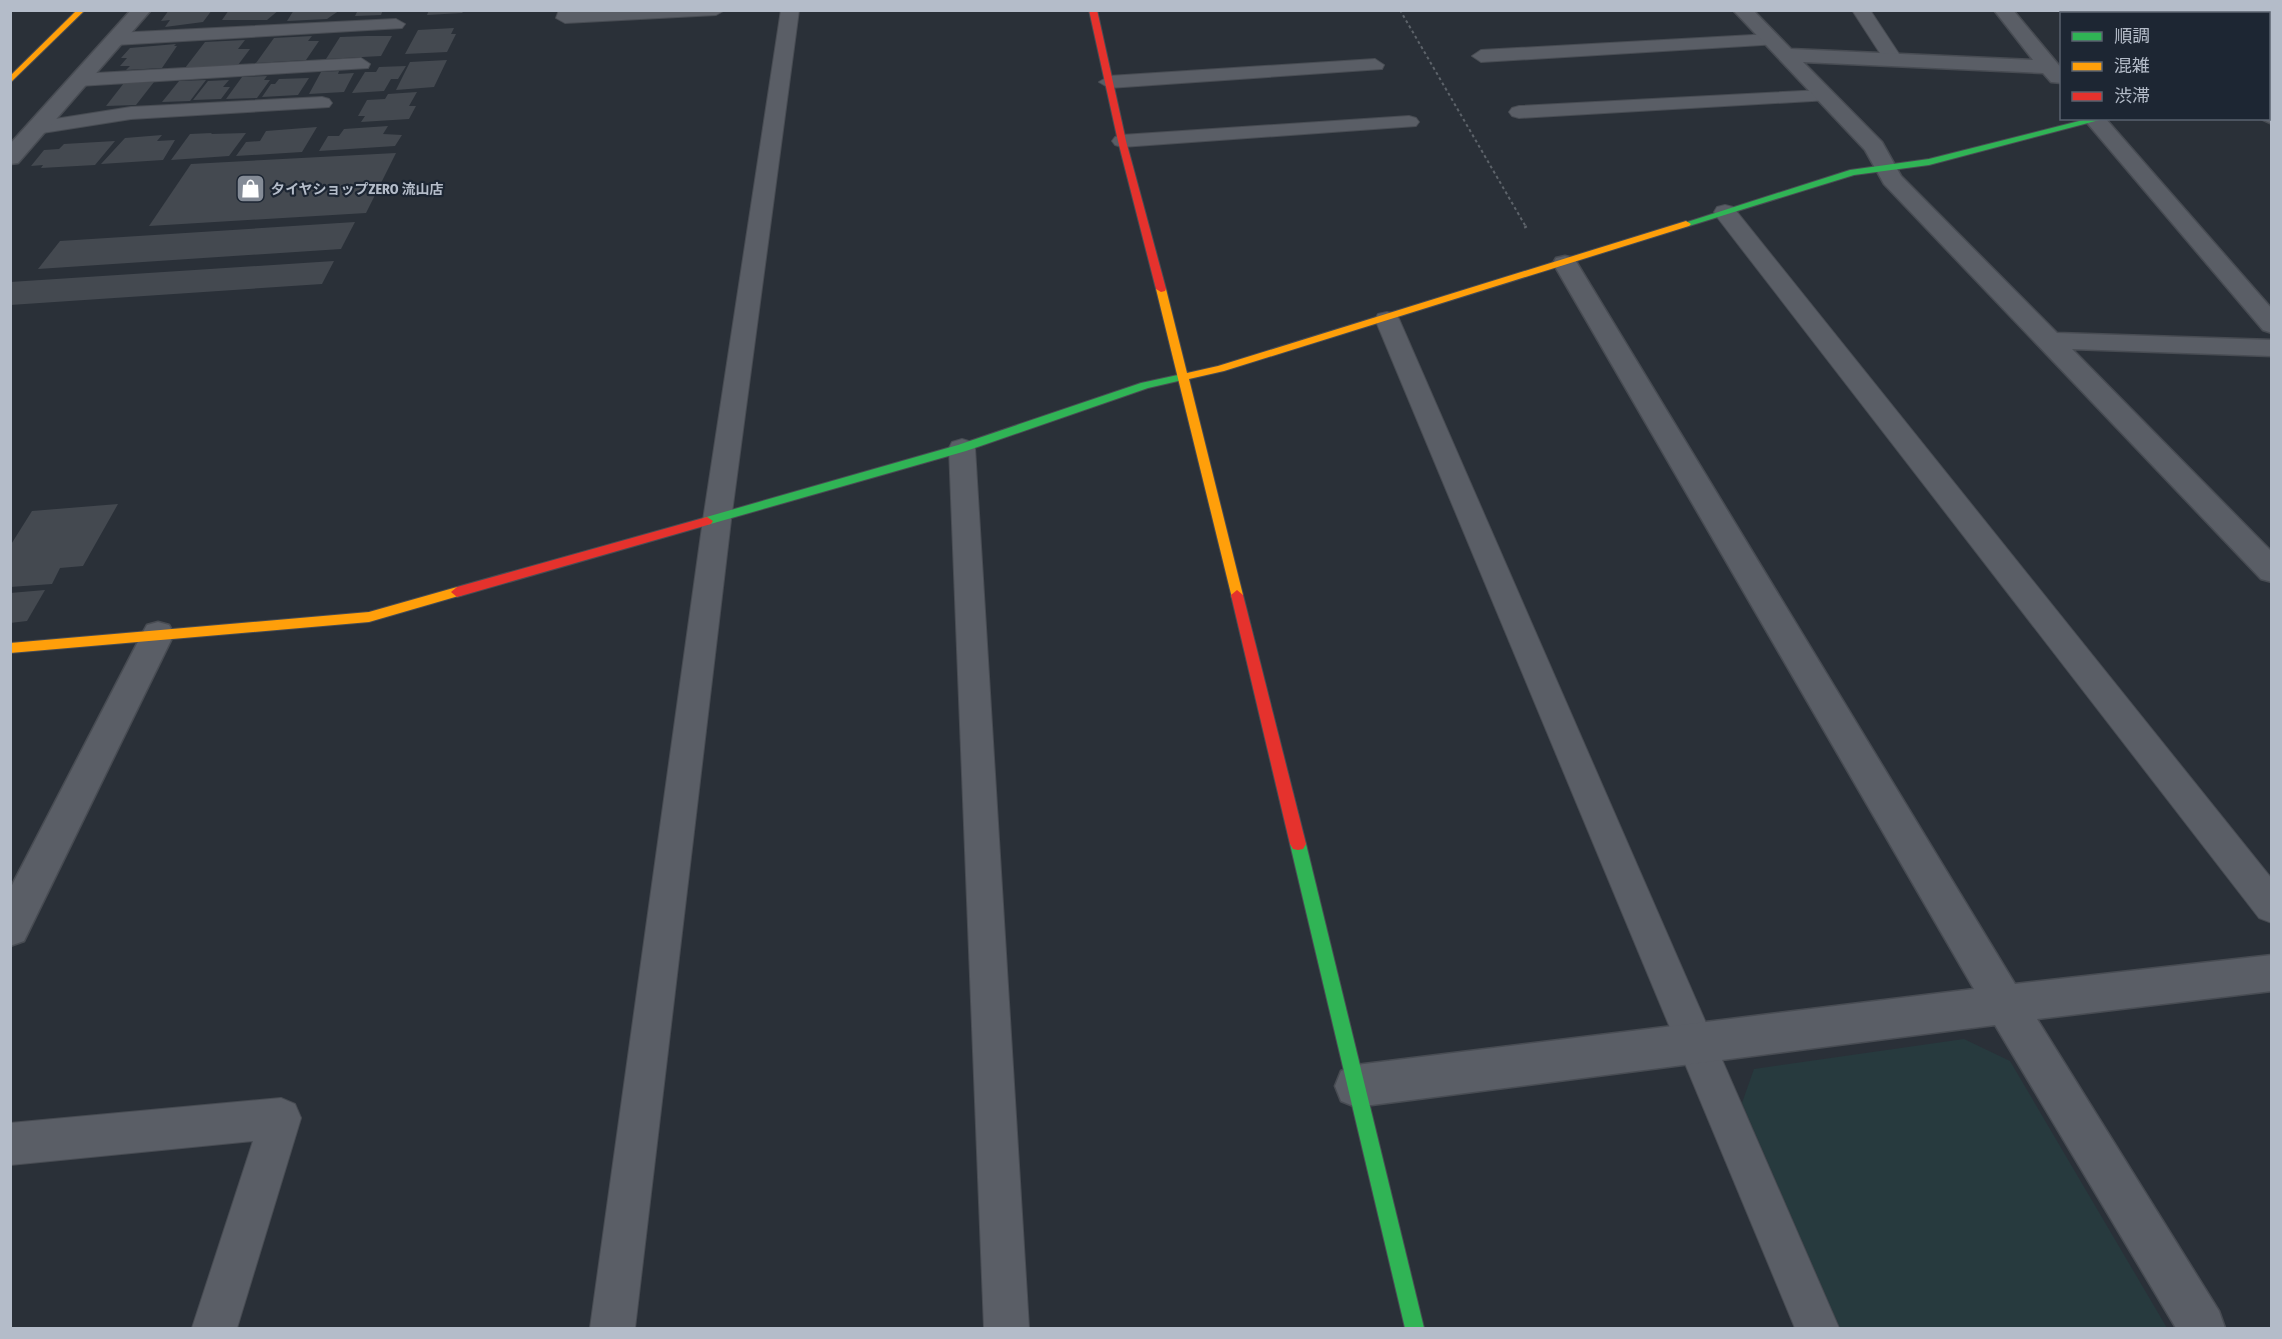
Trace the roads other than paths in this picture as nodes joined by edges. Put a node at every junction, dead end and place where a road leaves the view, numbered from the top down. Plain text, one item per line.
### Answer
1 (82, 10) edge
2 (142, 10) edge
3 (568, 10) edge
4 (716, 10) edge
5 (790, 10) edge
6 (1093, 10) edge
7 (1742, 10) edge
8 (1861, 10) edge
9 (2003, 10) edge
10 (396, 24) dead end
11 (116, 39) junction
12 (1778, 47) junction
13 (1481, 56) dead end
14 (1894, 60) junction
15 (362, 64) dead end
16 (1375, 65) dead end
17 (2055, 74) edge
18 (79, 80) junction
19 (10, 81) edge
20 (1109, 82) junction
21 (1822, 96) junction
22 (322, 103) dead end
23 (1519, 112) dead end
24 (2093, 120) edge
25 (2098, 120) edge
26 (1409, 122) dead end
27 (36, 128) junction
28 (1122, 141) junction
29 (10, 158) edge
30 (1885, 169) junction
31 (1725, 212) junction
32 (1557, 266) junction
33 (1387, 319) junction
34 (2271, 325) edge
35 (2051, 341) junction
36 (2271, 348) edge
37 (1184, 376) junction
38 (962, 448) junction
39 (717, 520) junction
40 (2271, 571) edge
41 (158, 634) junction
42 (10, 648) edge
43 (2271, 907) edge
44 (10, 929) edge
45 (2271, 973) edge
46 (2004, 1003) junction
47 (1697, 1045) junction
48 (1356, 1086) junction
49 (10, 1144) edge
50 (215, 1329) edge
51 (612, 1329) edge
52 (1007, 1329) edge
53 (1415, 1329) edge
54 (1817, 1329) edge
55 (2202, 1329) edge

1 - 19 street
2 - 11 street
3 - 4 lane
5 - 39 lane
6 - 20 street
7 - 12 street
8 - 14 lane
9 - 17 street
10 - 11 lane
11 - 18 street
12 - 13 lane
12 - 14 street
12 - 21 street
14 - 17 street
15 - 18 lane
16 - 20 lane
18 - 27 street
20 - 28 street
21 - 23 lane
21 - 30 street
22 - 27 lane
24 - 30 street
25 - 34 street
26 - 28 lane
27 - 29 street
28 - 37 street
30 - 31 street
30 - 35 street
31 - 32 street
31 - 43 lane
32 - 33 street
32 - 46 street
33 - 37 street
33 - 47 lane
35 - 36 street
35 - 40 street
37 - 38 street
37 - 48 street
38 - 39 street
38 - 52 lane
39 - 41 street
39 - 51 lane
41 - 42 street
41 - 44 street
45 - 46 street
46 - 47 street
46 - 55 street
47 - 48 street
47 - 54 lane
48 - 53 street
49 - 50 lane

